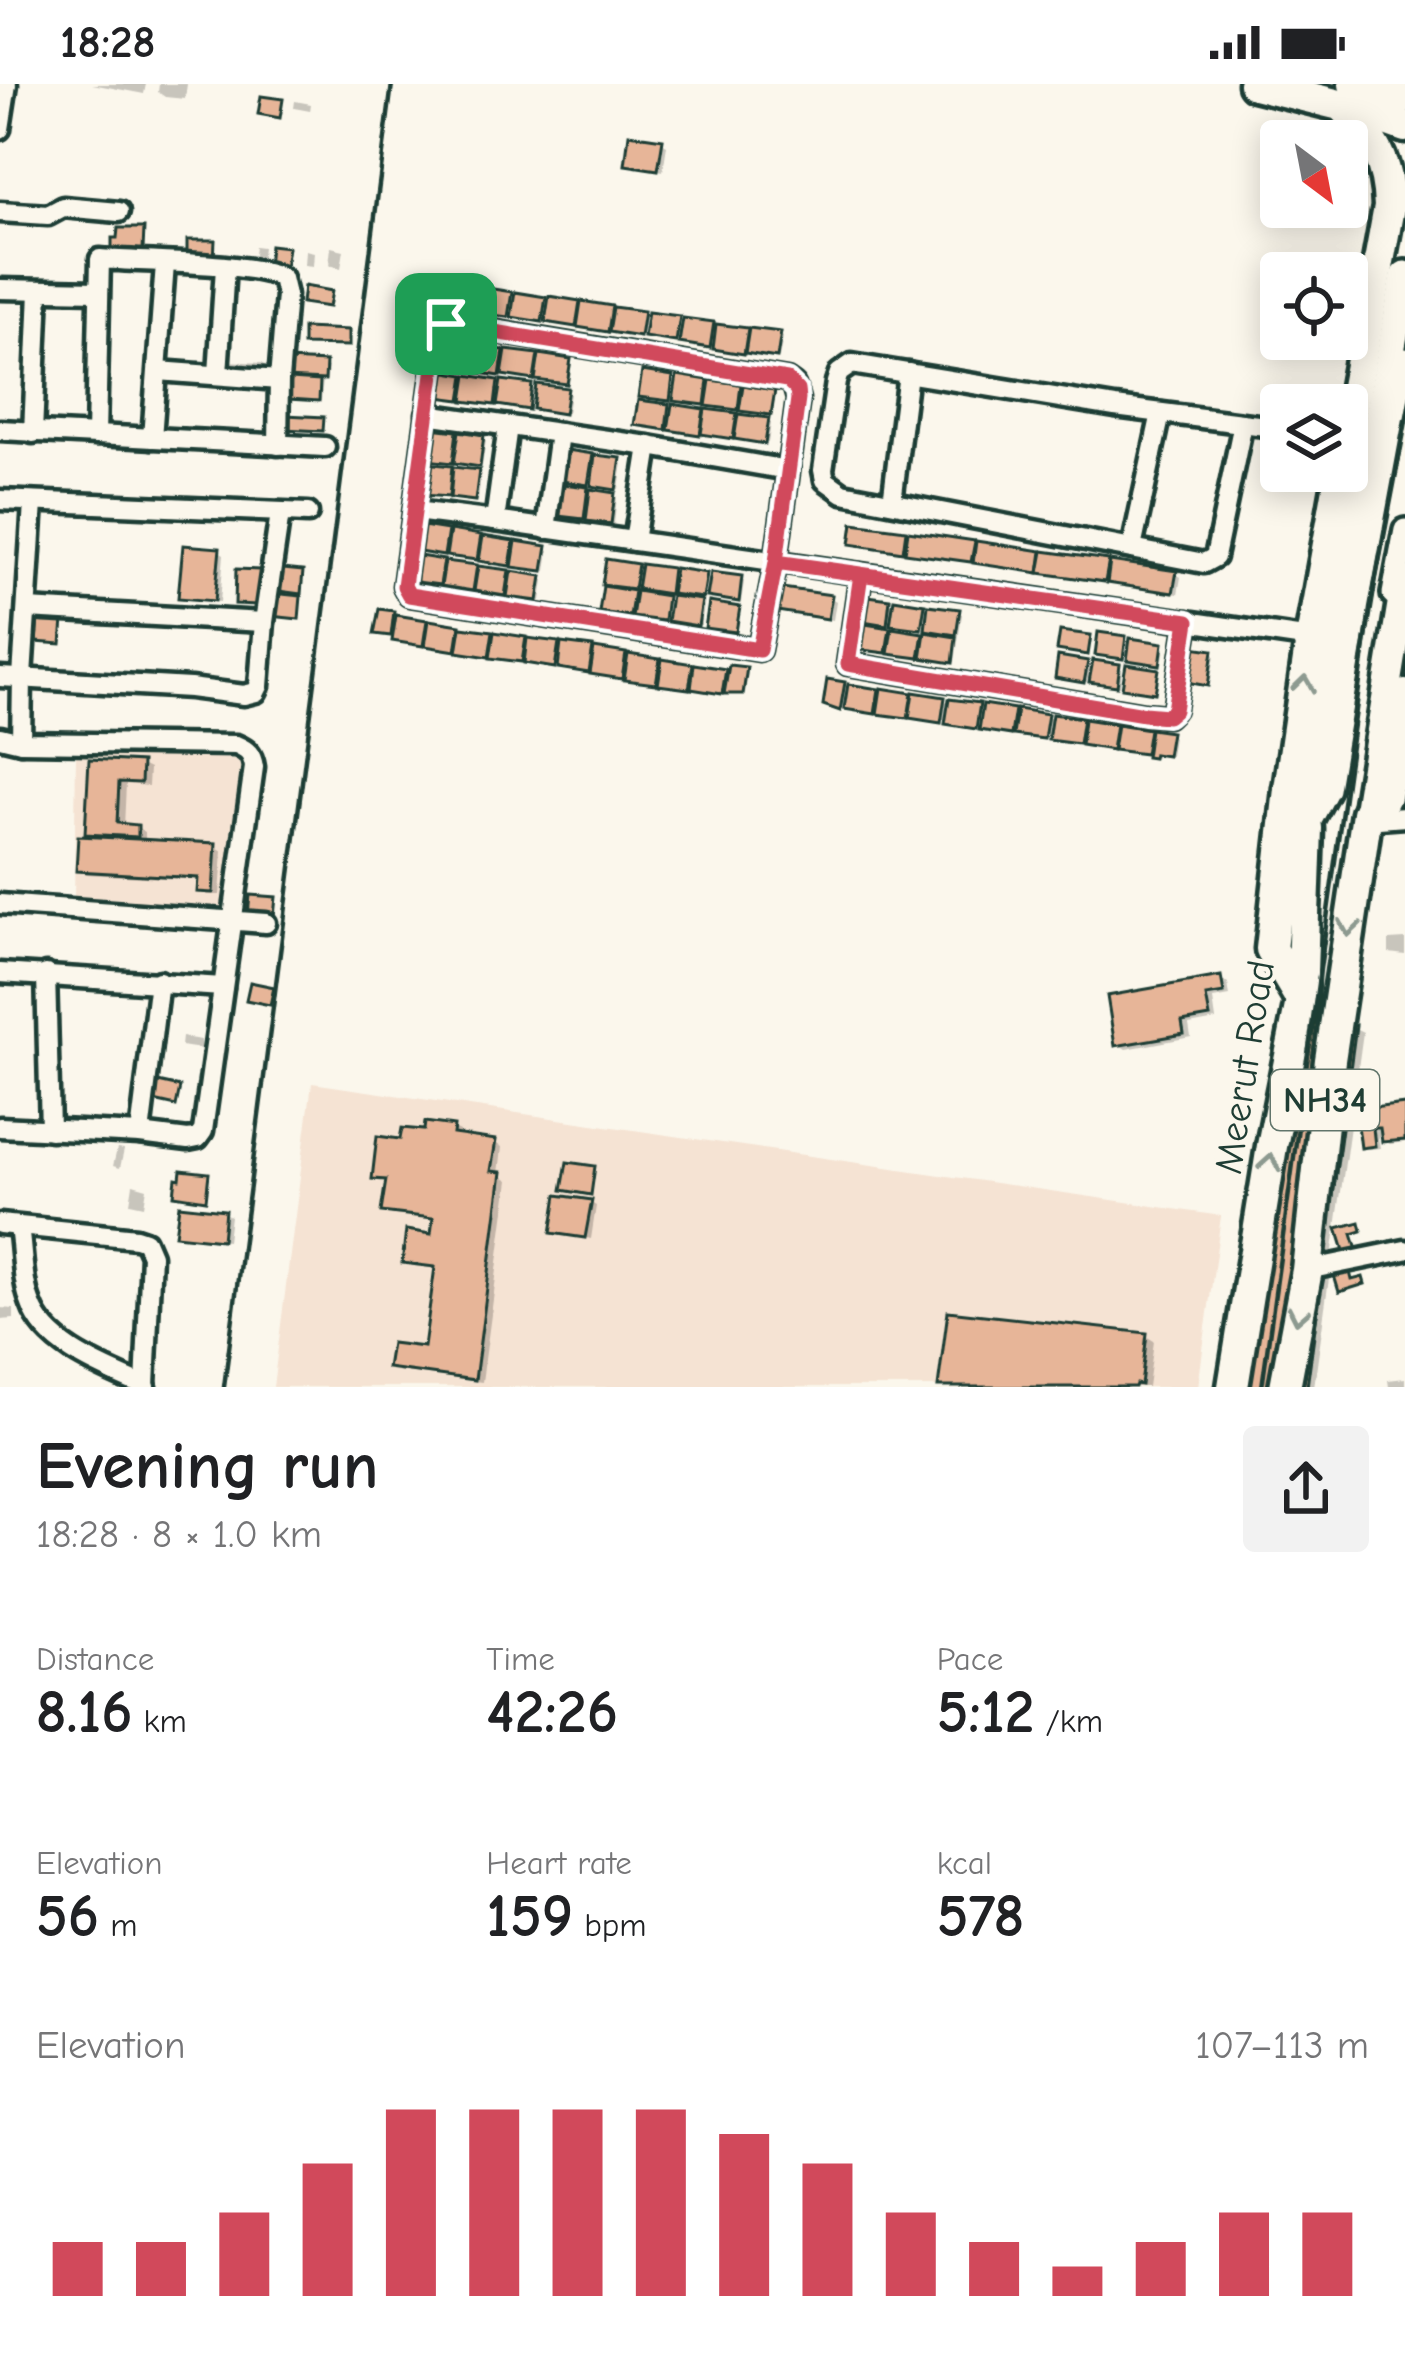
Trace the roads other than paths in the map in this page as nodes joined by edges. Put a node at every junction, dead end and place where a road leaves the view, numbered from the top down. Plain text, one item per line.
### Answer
1 (7, 84) edge
2 (1254, 84) edge
3 (1348, 95) edge
4 (1404, 104) edge
5 (0, 129) edge
6 (1394, 167) edge
7 (0, 212) edge
8 (118, 212) dead end
9 (165, 264) junction
10 (225, 267) junction
11 (1405, 275) edge
12 (0, 289) edge
13 (39, 291) junction
14 (98, 291) junction
15 (1405, 358) edge
16 (158, 371) junction
17 (908, 373) junction
18 (218, 374) junction
19 (279, 380) junction
20 (1357, 384) edge
21 (1161, 413) junction
22 (427, 414) junction
23 (1243, 423) junction
24 (1260, 425) edge
25 (508, 426) junction
26 (0, 430) edge
27 (33, 433) junction
28 (559, 433) junction
29 (95, 435) junction
30 (152, 438) junction
31 (278, 445) junction
32 (649, 446) junction
33 (325, 448) dead end
34 (788, 470) junction
35 (1337, 492) edge
36 (0, 500) edge
37 (892, 502) junction
38 (33, 503) junction
39 (415, 511) junction
40 (280, 513) junction
41 (308, 513) dead end
42 (496, 520) junction
43 (546, 529) junction
44 (1405, 530) edge
45 (634, 541) junction
46 (1132, 548) junction
47 (776, 562) junction
48 (861, 574) junction
49 (1405, 580) edge
50 (27, 609) junction
51 (1188, 621) junction
52 (264, 622) junction
53 (1311, 639) junction
54 (0, 677) edge
55 (22, 677) junction
56 (1405, 695) edge
57 (0, 737) edge
58 (22, 742) junction
59 (1289, 789) junction
60 (1366, 816) junction
61 (1405, 817) edge
62 (1307, 828) junction
63 (0, 904) edge
64 (232, 921) junction
65 (266, 923) dead end
66 (0, 973) edge
67 (46, 974) junction
68 (159, 981) junction
69 (223, 987) junction
70 (1301, 1001) junction
71 (1338, 1004) junction
72 (0, 1127) edge
73 (50, 1130) junction
74 (140, 1134) junction
75 (10, 1226) edge
76 (1405, 1250) edge
77 (1307, 1270) junction
78 (146, 1387) edge
79 (1233, 1387) edge
80 (1285, 1387) edge

1 - 5 street
2 - 3 highway
3 - 4 highway
3 - 6 highway
6 - 20 highway
7 - 8 street
9 - 10 street
9 - 14 street
9 - 16 street
10 - 18 street
10 - 19 street
11 - 62 main road, NH34
12 - 13 street
13 - 14 street
13 - 27 street
14 - 29 street
15 - 62 street
16 - 18 street
16 - 30 street
17 - 21 street
17 - 37 street
17 - 37 street
18 - 19 street
19 - 31 street
21 - 23 street
21 - 46 street
22 - 25 street
22 - 34 street
22 - 39 street
23 - 24 street
23 - 46 street
25 - 28 street
25 - 42 street
26 - 27 street
27 - 29 street
28 - 32 street
28 - 43 street
29 - 30 street
30 - 31 street
31 - 33 street
32 - 34 street
32 - 45 street
34 - 47 street
35 - 53 highway
36 - 38 street
37 - 46 street
38 - 40 street
38 - 50 street
39 - 42 street
39 - 47 street
40 - 41 street
40 - 52 street
42 - 43 street
43 - 45 street
44 - 60 street
45 - 47 street
47 - 48 street
48 - 51 street
48 - 51 street
49 - 60 main road, NH34
50 - 52 street
50 - 55 street
51 - 53 street
52 - 55 street
59 -> 53 highway
54 - 55 street
55 - 58 street
56 - 60 highway, Meerut Road
57 - 58 street
58 - 64 street
59 - 62 highway
59 - 70 highway
60 - 61 street
60 -> 71 highway, Meerut Road / NH34
62 - 70 highway, Meerut Road / NH34
63 - 64 street
64 - 65 street
64 - 69 street
66 - 67 street
67 - 68 street
67 - 73 street
68 - 69 street
68 - 74 street
69 - 74 street
70 - 71 highway
79 -> 70 highway, Meerut Road / NH34
71 - 77 highway, Meerut Road / NH34
72 - 73 street
73 - 74 street
75 - 78 street
75 - 78 street
76 - 77 street
77 -> 80 highway, Meerut Road / NH34

